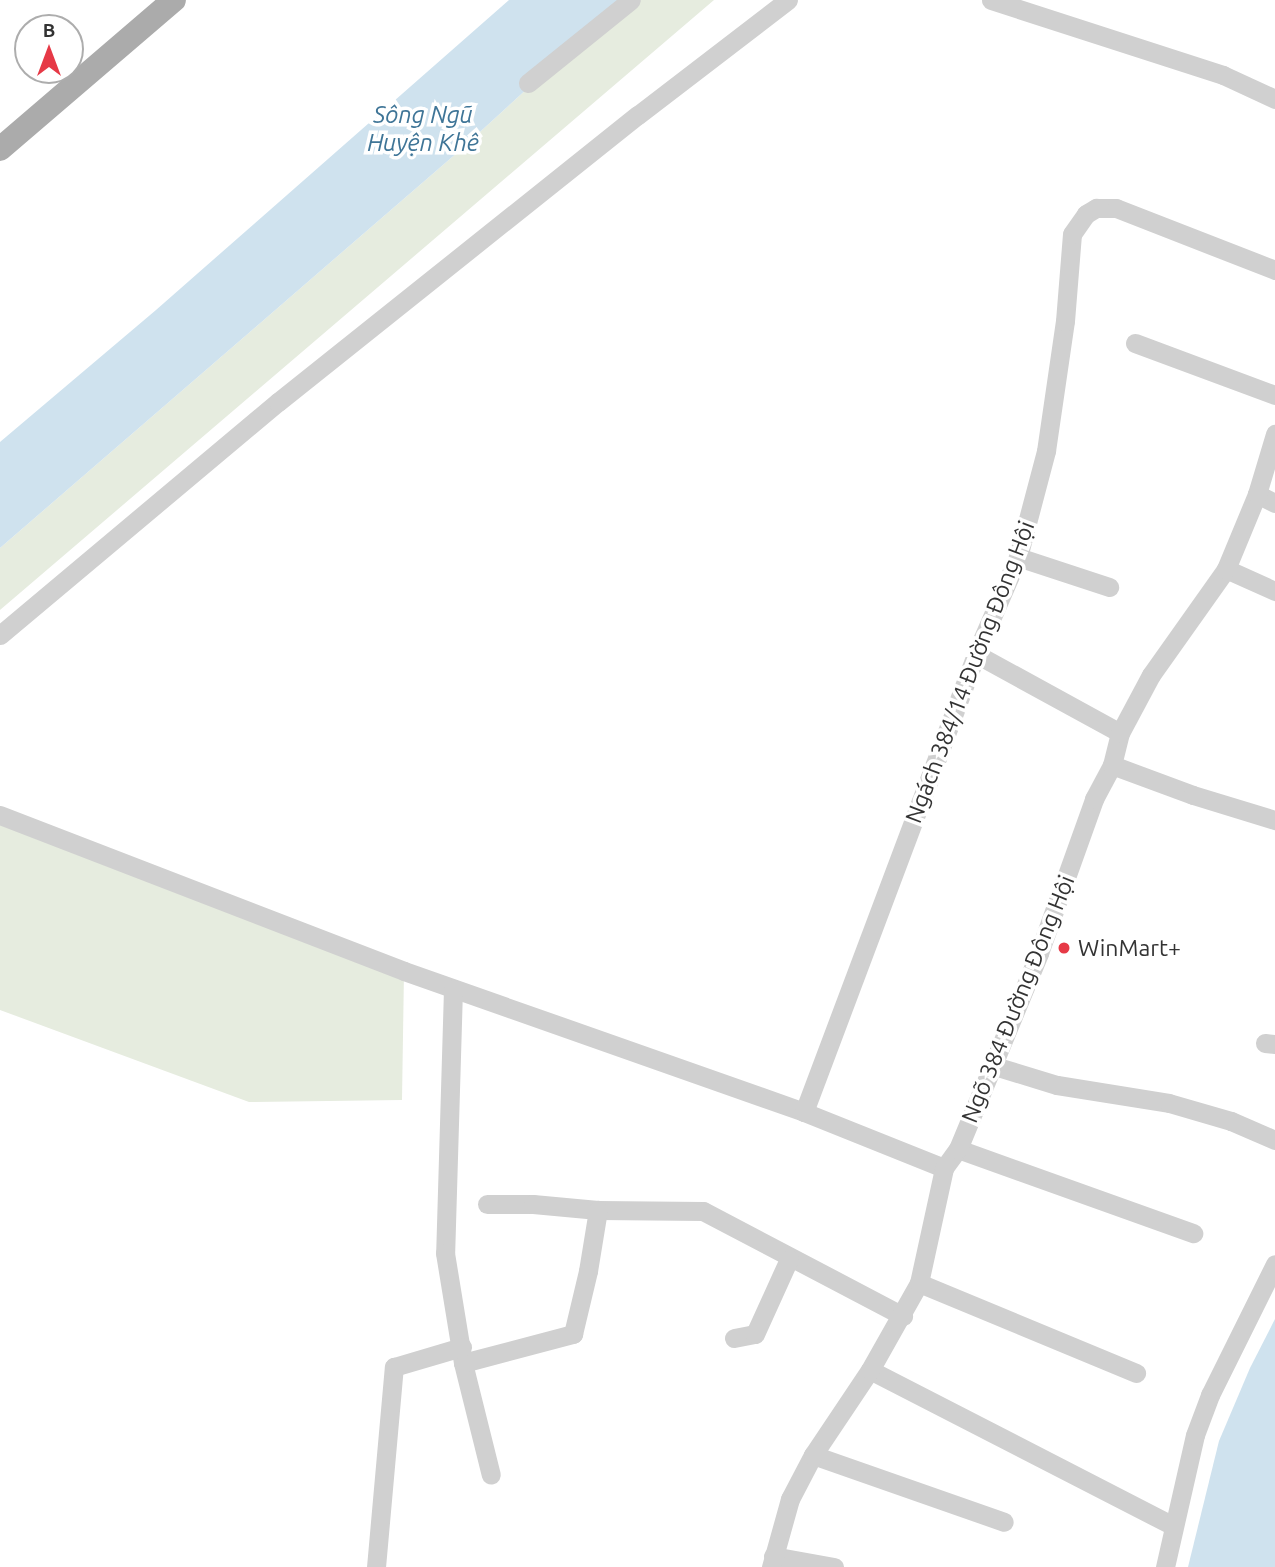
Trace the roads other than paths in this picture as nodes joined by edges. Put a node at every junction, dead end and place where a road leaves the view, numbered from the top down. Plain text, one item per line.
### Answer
1 (174, 0) edge
2 (631, 0) edge
3 (788, 0) edge
4 (991, 0) edge
5 (528, 83) dead end
6 (1275, 99) edge
7 (0, 149) edge
8 (1275, 270) edge
9 (1135, 343) dead end
10 (1275, 395) edge
11 (1275, 433) edge
12 (1257, 494) junction
13 (1275, 503) edge
14 (1018, 557) junction
15 (1226, 569) junction
16 (1109, 587) dead end
17 (1275, 591) edge
18 (0, 635) edge
19 (976, 654) junction
20 (1121, 733) junction
21 (1112, 765) junction
22 (0, 815) edge
23 (1275, 820) edge
24 (453, 989) junction
25 (991, 1065) junction
26 (804, 1112) junction
27 (1275, 1140) edge
28 (958, 1149) junction
29 (944, 1168) junction
30 (487, 1204) dead end
31 (598, 1210) junction
32 (1193, 1233) dead end
33 (789, 1259) junction
34 (1275, 1264) edge
35 (919, 1283) junction
36 (903, 1316) junction
37 (734, 1338) dead end
38 (462, 1355) junction
39 (870, 1370) junction
40 (1136, 1373) dead end
41 (813, 1455) junction
42 (491, 1475) dead end
43 (1004, 1522) dead end
44 (1173, 1526) junction
45 (772, 1561) edge
46 (376, 1567) edge
47 (834, 1567) edge
48 (1165, 1567) edge

1 - 7 main road
2 - 5 street
3 - 18 street
4 - 6 street
8 - 14 street, Ngách 384/14 Đường Đông Hội
9 - 10 street
11 - 12 street, Ngõ 384 Đường Đông Hội
12 - 13 street
12 - 15 street, Ngõ 384 Đường Đông Hội
14 - 16 street
14 - 19 street, Ngách 384/14 Đường Đông Hội
15 - 17 street
15 - 20 street, Ngõ 384 Đường Đông Hội
19 - 20 street
19 - 26 street, Ngách 384/14 Đường Đông Hội
20 - 21 street, Ngõ 384 Đường Đông Hội
21 - 23 street
21 - 25 street, Ngõ 384 Đường Đông Hội
22 - 24 street
24 - 26 street
24 - 38 street
25 - 27 street
25 - 28 street, Ngõ 384 Đường Đông Hội
26 - 29 street
28 - 29 street, Ngõ 384 Đường Đông Hội
28 - 32 street
29 - 35 street, Ngõ 384 Đường Đông Hội
30 - 31 street
31 - 33 street
31 - 38 street
33 - 36 street
33 - 37 street
34 - 44 street
35 - 36 street, Ngõ 384 Đường Đông Hội
35 - 40 street
36 - 39 street, Ngõ 384 Đường Đông Hội
38 - 42 street
38 - 46 street
39 - 41 street, Ngõ 384 Đường Đông Hội
39 - 44 street
41 - 43 street
41 - 45 street, Ngõ 384 Đường Đông Hội
44 - 48 street
45 - 47 street

